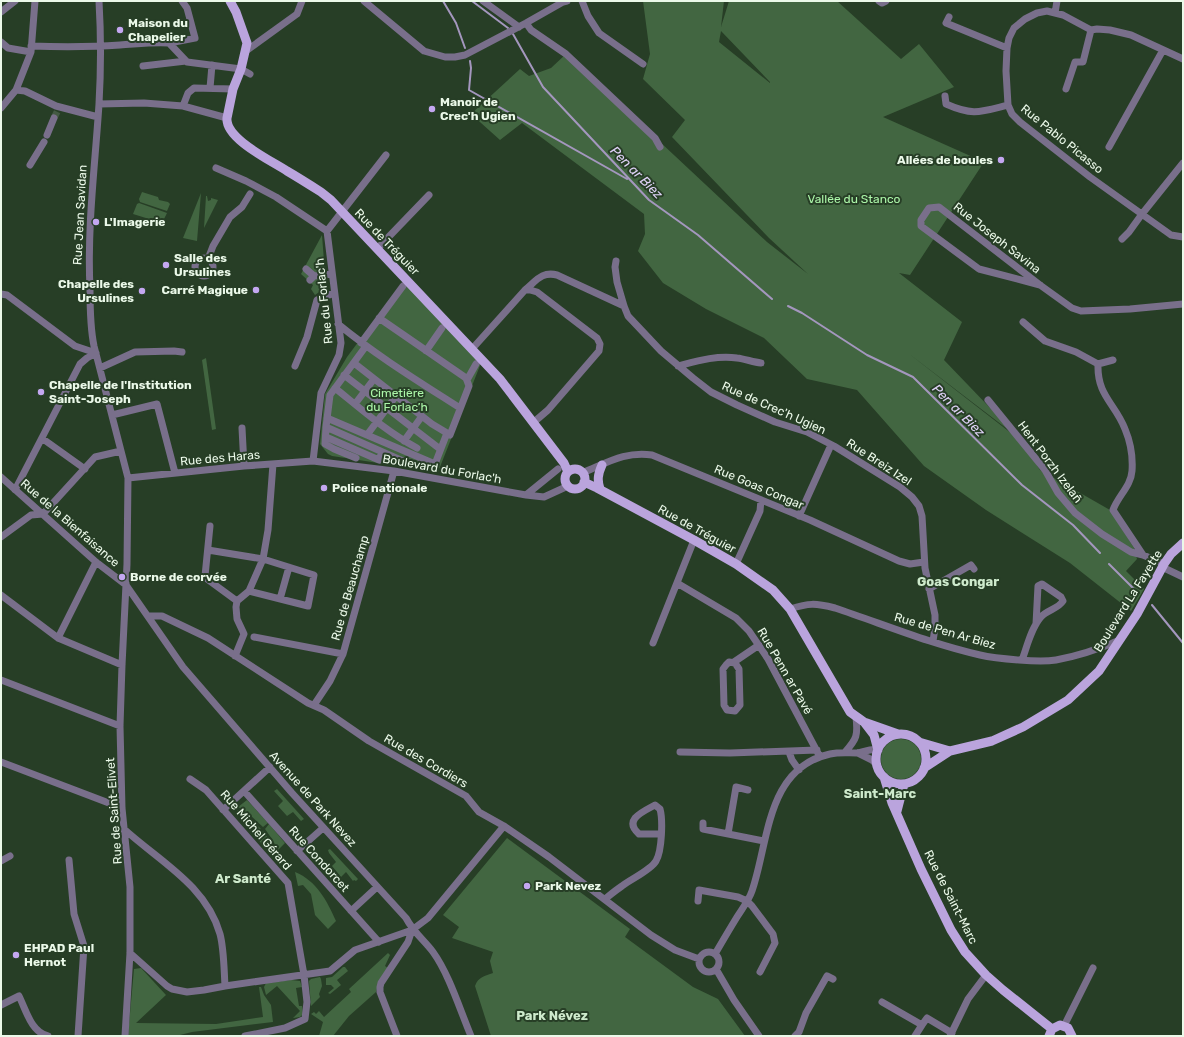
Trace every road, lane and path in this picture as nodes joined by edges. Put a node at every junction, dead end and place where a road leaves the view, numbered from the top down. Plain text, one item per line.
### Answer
1 (14, 1) edge
2 (35, 1) edge
3 (99, 1) edge
4 (182, 1) edge
5 (230, 1) edge
6 (302, 1) edge
7 (364, 1) edge
8 (483, 1) edge
9 (564, 1) edge
10 (582, 1) edge
11 (879, 1) edge
12 (886, 1) edge
13 (1057, 1) edge
14 (1, 12) edge
15 (1055, 13) junction
16 (949, 17) dead end
17 (526, 23) junction
18 (519, 27) junction
19 (1091, 30) junction
20 (1, 42) edge
21 (169, 42) junction
22 (101, 46) junction
23 (1007, 48) junction
24 (31, 49) junction
25 (249, 49) junction
26 (1163, 50) junction
27 (1183, 59) edge
28 (186, 61) junction
29 (643, 64) dead end
30 (143, 66) dead end
31 (212, 66) junction
32 (242, 69) junction
33 (250, 74) dead end
34 (210, 88) junction
35 (1066, 89) dead end
36 (16, 90) junction
37 (233, 90) junction
38 (945, 96) dead end
39 (99, 104) junction
40 (1008, 105) junction
41 (183, 106) junction
42 (1, 108) edge
43 (98, 117) junction
44 (54, 118) tunnel mouth
45 (227, 118) junction
46 (47, 135) dead end
47 (44, 142) dead end
48 (660, 147) dead end
49 (1109, 147) dead end
50 (386, 155) dead end
51 (1183, 163) edge
52 (30, 165) dead end
53 (216, 168) dead end
54 (253, 190) junction
55 (429, 195) dead end
56 (341, 211) junction
57 (1142, 214) junction
58 (326, 231) junction
59 (1183, 237) edge
60 (1122, 239) dead end
61 (377, 249) junction
62 (208, 259) dead end
63 (616, 261) dead end
64 (306, 269) dead end
65 (332, 274) junction
66 (1040, 285) junction
67 (403, 286) dead end
68 (525, 290) junction
69 (334, 293) junction
70 (1, 294) edge
71 (1183, 304) edge
72 (624, 306) junction
73 (379, 318) junction
74 (1023, 322) dead end
75 (338, 324) junction
76 (442, 328) dead end
77 (363, 344) junction
78 (472, 349) junction
79 (426, 351) junction
80 (182, 352) dead end
81 (96, 354) junction
82 (1113, 360) dead end
83 (354, 363) junction
84 (761, 363) dead end
85 (476, 364) dead end
86 (1098, 364) junction
87 (295, 366) dead end
88 (678, 366) junction
89 (100, 368) junction
90 (344, 375) junction
91 (374, 379) junction
92 (466, 380) junction
93 (335, 388) junction
94 (365, 392) junction
95 (396, 396) junction
96 (988, 400) dead end
97 (356, 404) junction
98 (460, 408) junction
99 (387, 409) junction
100 (112, 415) junction
101 (422, 416) junction
102 (327, 418) junction
103 (377, 421) junction
104 (534, 422) junction
105 (326, 427) junction
106 (242, 428) dead end
107 (413, 429) junction
108 (446, 433) junction
109 (367, 435) junction
110 (326, 437) junction
111 (42, 439) junction
112 (404, 441) junction
113 (831, 445) junction
114 (417, 448) dead end
115 (440, 449) junction
116 (121, 451) junction
117 (382, 452) junction
118 (356, 458) dead end
119 (313, 461) junction
120 (273, 464) junction
121 (412, 465) dead end
122 (602, 465) junction
123 (244, 466) junction
124 (85, 469) junction
125 (558, 469) dead end
126 (394, 471) junction
127 (568, 472) junction
128 (175, 473) junction
129 (582, 473) junction
130 (1, 477) edge
131 (128, 478) junction
132 (584, 482) junction
133 (568, 486) junction
134 (600, 489) junction
135 (16, 490) junction
136 (526, 494) dead end
137 (761, 500) junction
138 (43, 514) junction
139 (799, 516) junction
140 (210, 526) dead end
141 (1, 537) edge
142 (694, 540) junction
143 (1183, 543) edge
144 (208, 550) junction
145 (1143, 555) junction
146 (263, 559) junction
147 (96, 562) junction
148 (924, 562) junction
149 (736, 564) junction
150 (1163, 565) junction
151 (289, 567) junction
152 (974, 569) dead end
153 (1183, 577) edge
154 (677, 583) junction
155 (126, 585) junction
156 (929, 589) junction
157 (249, 591) junction
158 (1, 595) edge
159 (280, 599) junction
160 (237, 602) junction
161 (790, 609) junction
162 (149, 616) junction
163 (1036, 624) junction
164 (254, 637) dead end
165 (58, 638) junction
166 (1120, 640) junction
167 (933, 641) junction
168 (654, 643) dead end
169 (759, 644) junction
170 (343, 654) junction
171 (235, 656) junction
172 (1022, 660) junction
173 (734, 662) junction
174 (122, 665) junction
175 (1, 680) edge
176 (314, 705) junction
177 (860, 720) junction
178 (120, 726) junction
179 (898, 734) junction
180 (919, 742) junction
181 (878, 750) junction
182 (950, 751) junction
183 (680, 752) dead end
184 (789, 752) junction
185 (845, 752) junction
186 (858, 753) junction
187 (818, 754) junction
188 (1, 762) edge
189 (876, 764) junction
190 (270, 768) junction
191 (924, 768) junction
192 (799, 770) junction
193 (884, 777) junction
194 (190, 779) dead end
195 (904, 784) junction
196 (748, 790) dead end
197 (244, 791) junction
198 (122, 808) junction
199 (223, 810) junction
200 (897, 811) junction
201 (703, 823) dead end
202 (504, 826) junction
203 (323, 828) junction
204 (124, 830) junction
205 (661, 834) junction
206 (728, 834) junction
207 (764, 841) junction
208 (297, 851) junction
209 (10, 856) dead end
210 (69, 860) dead end
211 (1, 861) edge
212 (377, 887) junction
213 (604, 899) junction
214 (698, 901) dead end
215 (747, 901) junction
216 (351, 911) junction
217 (412, 930) junction
218 (379, 942) junction
219 (130, 953) junction
220 (715, 954) junction
221 (700, 960) junction
222 (1094, 968) dead end
223 (716, 969) junction
224 (760, 972) dead end
225 (304, 975) junction
226 (986, 975) junction
227 (833, 979) dead end
228 (225, 986) junction
229 (882, 1002) dead end
230 (1, 1005) edge
231 (922, 1025) junction
232 (1064, 1026) junction
233 (1051, 1032) edge
234 (951, 1034) edge
235 (48, 1036) edge
236 (78, 1036) edge
237 (124, 1036) edge
238 (245, 1036) edge
239 (398, 1036) edge
240 (471, 1036) edge
241 (759, 1036) edge
242 (795, 1036) edge
243 (915, 1036) edge
244 (1072, 1036) edge

1 - 14 street
2 - 24 street
3 - 22 street, Rue Jean Savidan
4 - 21 street
5 - 25 main road
6 - 25 street
7 - 18 street
8 - 18 street
9 - 17 street
10 - 29 street
11 - 12 street
13 - 15 street
15 - 19 street, Rue Pablo Picasso
15 - 23 street, Rue Pablo Picasso
16 - 23 street
17 - 18 street
17 - 48 street
19 - 26 street, Rue Pablo Picasso
19 - 35 street
20 - 24 street
21 - 22 street
21 - 28 street
22 - 24 street
22 - 39 street, Rue Jean Savidan
23 - 40 street, Rue Pablo Picasso
24 - 36 street
25 - 32 main road
26 - 27 street, Rue Pablo Picasso
26 - 49 street
28 - 30 street
28 - 31 street
31 - 32 street
31 - 34 street
32 - 33 street
32 - 37 main road
34 - 37 street
34 - 41 street
36 - 42 street
36 - 43 street
37 - 45 main road
38 - 40 street
39 - 41 street
39 - 43 street, Rue Jean Savidan
40 - 57 street, Rue Pablo Picasso
41 - 45 street
43 - 81 street, Rue Jean Savidan
44 - 46 street
45 - 56 main road, Rue de Tréguier
47 - 52 street
50 - 56 street
51 - 57 street
53 - 54 street
54 - 58 street
54 - 62 street
55 - 61 street
56 - 58 street
56 - 61 main road, Rue de Tréguier
57 - 59 street, Rue Pablo Picasso
57 - 60 street
58 - 65 street, Rue du Forlac'h
61 - 78 main road, Rue de Tréguier
63 - 72 street, Rue de Crec'h Ugien
64 - 65 street
65 - 69 street, Rue du Forlac'h
66 - 66 street, Rue Joseph Savina
66 - 71 street, Rue Joseph Savina
67 - 73 street
68 - 72 street
68 - 78 street
68 - 104 street
69 - 75 street, Rue du Forlac'h
69 - 87 street
70 - 81 street
72 - 88 street, Rue de Crec'h Ugien
73 - 77 street
73 - 79 street
74 - 86 street
75 - 77 street
75 - 119 street, Rue du Forlac'h
76 - 79 street
77 - 83 street
77 - 98 street
78 - 104 main road, Rue de Tréguier
79 - 92 street
80 - 89 street
81 - 89 street, Rue Jean Savidan
81 - 111 street
82 - 86 street
83 - 90 street
83 - 91 street
84 - 88 street
85 - 92 street
86 - 145 street
88 - 113 street, Rue de Crec'h Ugien
89 - 100 street, Rue Jean Savidan
90 - 93 street
90 - 94 street
91 - 94 street
91 - 95 street
92 - 98 street
93 - 97 street
93 - 102 street
94 - 97 street
94 - 99 street
95 - 99 street
95 - 101 street
96 - 145 street, Hent Porzh Izelañ
97 - 103 street
98 - 108 street
99 - 103 street
99 - 107 street
100 - 116 street, Rue Jean Savidan
100 - 128 street
101 - 107 street
101 - 108 street
102 - 105 street
102 - 109 street
103 - 109 street
103 - 112 street
104 - 127 main road, Rue de Tréguier
105 - 110 street
105 - 117 street
106 - 123 street
107 - 112 street
107 - 115 street
108 - 115 street
109 - 115 street
110 - 117 street
110 - 118 street
111 - 124 street
111 - 135 street
112 - 114 street
113 - 139 street
113 - 148 street, Rue Breiz Izel
116 - 124 street
116 - 131 street, Rue Jean Savidan
117 - 121 street
119 - 120 street, Rue des Haras
119 - 126 street, Boulevard du Forlac'h
120 - 123 street, Rue des Haras
120 - 146 street
122 - 129 street, Rue Goas Congar
122 - 134 main road
122 - 137 street, Rue Goas Congar
123 - 128 street, Rue des Haras
124 - 138 street
125 - 126 street, Boulevard du Forlac'h
126 - 170 street, Rue de Beauchamp
127 - 129 main road
127 - 133 main road
128 - 131 street, Rue des Haras
129 - 132 main road
130 - 135 street, Rue de la Bienfaisance
131 - 155 street, Rue Jean Savidan
132 - 133 main road
132 - 134 main road, Rue de Tréguier
133 - 136 street
134 - 142 main road, Rue de Tréguier
135 - 138 street, Rue de la Bienfaisance
137 - 139 street, Rue Goas Congar
137 - 149 street
138 - 141 street
138 - 147 street, Rue de la Bienfaisance
139 - 148 street, Rue Goas Congar
140 - 144 street
142 - 149 main road, Rue de Tréguier
142 - 154 street
143 - 150 main road, Boulevard La Fayette
144 - 146 street
144 - 160 street
145 - 150 street, Hent Porzh Izelañ
146 - 151 street
146 - 157 street
147 - 155 street, Rue de la Bienfaisance
147 - 165 street
148 - 156 street, Rue Breiz Izel
149 - 161 main road, Rue de Tréguier
150 - 153 street, Hent Porzh Izelañ
150 - 166 main road, Boulevard La Fayette
151 - 159 street
151 - 159 street
152 - 156 street
154 - 168 street
154 - 169 street, Rue Penn ar Pavé
155 - 162 street, Avenue de Park Nevez
155 - 174 street, Rue de Saint-Elivet
156 - 167 street, Rue Breiz Izel
157 - 159 street
157 - 160 street
158 - 165 street
160 - 171 street
161 - 167 street, Rue de Pen Ar Biez
161 - 177 main road
162 - 171 street, Rue des Cordiers
162 - 190 street, Avenue de Park Nevez
163 - 163 street
163 - 172 street
164 - 170 street
165 - 174 street
166 - 172 street, Rue de Pen Ar Biez
166 - 182 main road, Boulevard La Fayette
167 - 172 street, Rue de Pen Ar Biez
169 - 173 street
169 - 187 street, Rue Penn ar Pavé
170 - 176 street, Rue de Beauchamp
171 - 176 street, Rue des Cordiers
173 - 173 street
174 - 178 street, Rue de Saint-Elivet
175 - 178 street
176 - 202 street, Rue des Cordiers
177 - 179 main road
177 - 181 main road
177 - 185 street
178 - 198 street, Rue de Saint-Elivet
179 - 180 main road
179 - 181 main road
180 - 182 main road, Boulevard La Fayette
180 - 191 main road
181 - 186 street
181 - 189 main road
182 - 191 main road, Boulevard La Fayette
183 - 184 street
184 - 187 street
184 - 192 street
185 - 186 street
185 - 187 street
186 - 189 street
187 - 192 street
188 - 198 street
189 - 193 main road
190 - 197 street
190 - 203 street, Avenue de Park Nevez
191 - 195 main road
192 - 207 street
193 - 195 main road
193 - 200 main road, Rue de Saint-Marc
194 - 199 street, Rue Michel Gérard
195 - 200 main road
196 - 206 street
197 - 199 street
197 - 208 street, Rue Condorcet
198 - 204 street, Rue de Saint-Elivet
199 - 225 street, Rue Michel Gérard
200 - 226 main road, Rue de Saint-Marc
201 - 206 street
202 - 213 street, Rue des Cordiers
202 - 217 street
203 - 208 street
203 - 212 street, Avenue de Park Nevez
204 - 219 street, Rue de Saint-Elivet
204 - 228 street
205 - 205 street
205 - 213 street
206 - 207 street
207 - 215 street
208 - 216 street, Rue Condorcet
209 - 211 street
210 - 236 street
212 - 216 street
212 - 217 street, Avenue de Park Nevez
213 - 221 street, Rue des Cordiers
214 - 215 street
215 - 220 street
215 - 224 street
216 - 218 street, Rue Condorcet
217 - 218 street
217 - 239 street
217 - 240 street, Avenue de Park Nevez
218 - 225 street
219 - 228 street
219 - 237 street, Rue de Saint-Elivet
220 - 221 street
220 - 223 street
221 - 223 street
222 - 232 street
223 - 241 street
225 - 228 street
225 - 238 street, Rue Michel Gérard
226 - 233 main road, Rue de Saint-Marc
226 - 234 street
227 - 242 street
229 - 231 street
230 - 235 street
231 - 234 street
231 - 243 street
232 - 233 main road
232 - 244 main road

